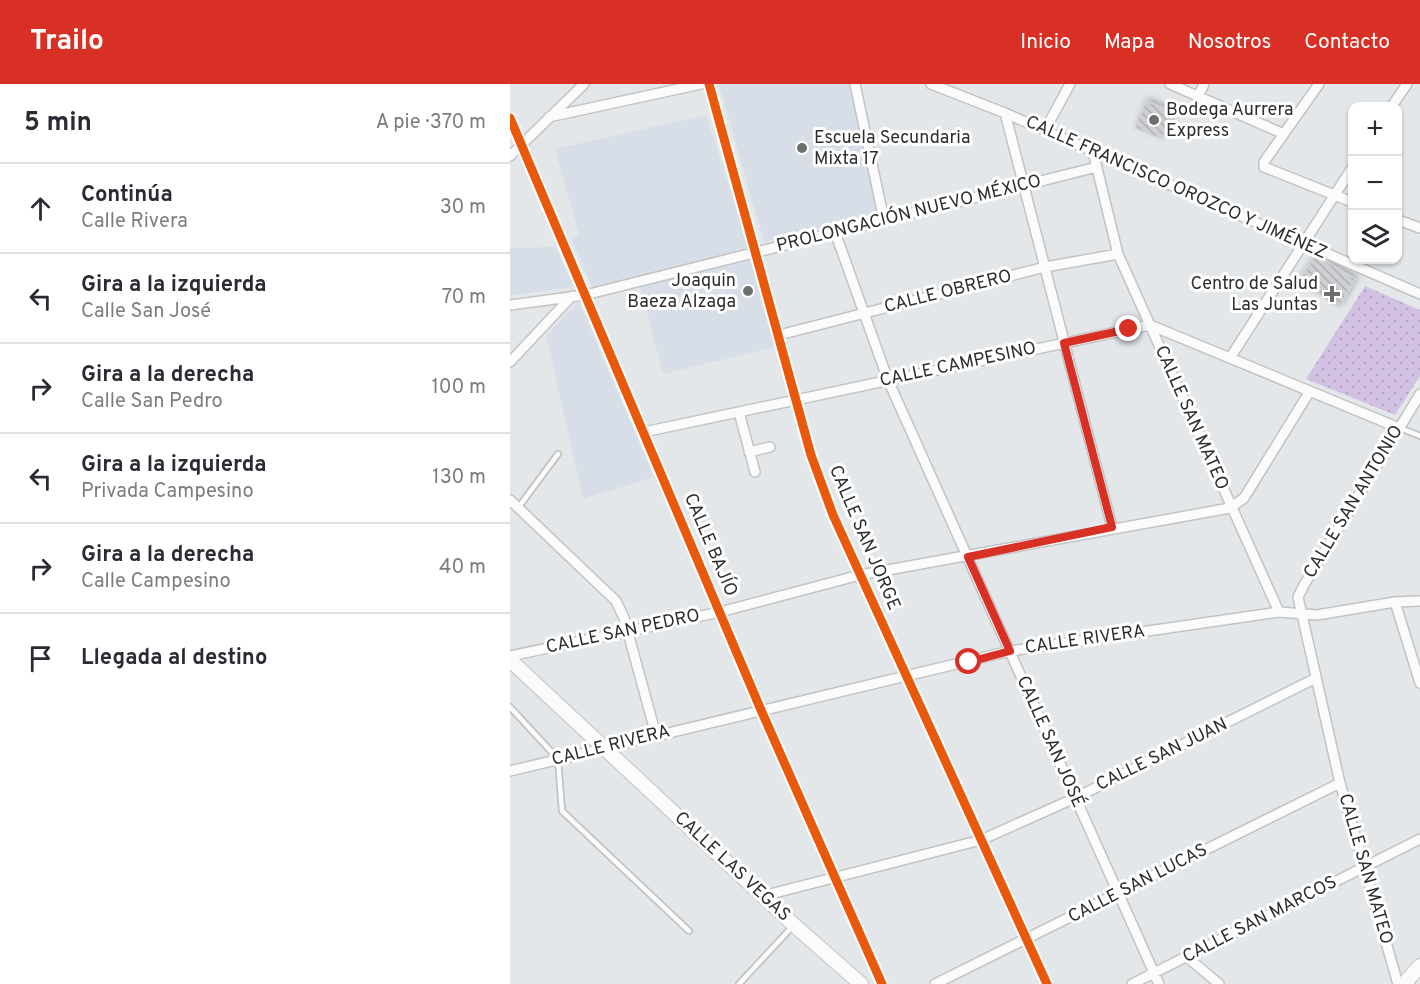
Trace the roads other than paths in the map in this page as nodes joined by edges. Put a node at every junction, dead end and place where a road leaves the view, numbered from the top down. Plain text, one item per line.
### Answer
1 (701, 84) edge
2 (709, 84) edge
3 (855, 84) edge
4 (933, 84) edge
5 (1070, 84) edge
6 (1170, 84) edge
7 (1204, 84) edge
8 (1319, 84) edge
9 (1407, 84) edge
10 (579, 86) edge
11 (1198, 97) junction
12 (1395, 102) edge
13 (1005, 113) junction
14 (549, 117) junction
15 (510, 118) edge
16 (1045, 130) junction
17 (1284, 134) junction
18 (521, 145) junction
19 (1093, 152) junction
20 (510, 156) edge
21 (1097, 167) junction
22 (1348, 176) edge
23 (1024, 185) junction
24 (1335, 195) junction
25 (1348, 200) edge
26 (884, 220) junction
27 (1402, 221) edge
28 (1420, 228) edge
29 (835, 232) junction
30 (1304, 243) junction
31 (756, 252) junction
32 (1118, 254) junction
33 (1045, 267) junction
34 (1420, 294) edge
35 (585, 295) junction
36 (572, 296) junction
37 (510, 304) edge
38 (865, 313) junction
39 (1150, 325) junction
40 (779, 335) junction
41 (1064, 343) junction
42 (1230, 358) junction
43 (510, 362) edge
44 (888, 380) junction
45 (1310, 391) junction
46 (1420, 393) edge
47 (796, 399) junction
48 (739, 412) junction
49 (1399, 428) junction
50 (644, 432) junction
51 (1420, 436) edge
52 (770, 447) dead end
53 (750, 452) junction
54 (558, 454) dead end
55 (755, 472) dead end
56 (510, 501) edge
57 (518, 508) junction
58 (1230, 508) junction
59 (1112, 527) junction
60 (968, 557) junction
61 (860, 574) junction
62 (1420, 601) edge
63 (1395, 602) junction
64 (720, 612) junction
65 (1279, 612) junction
66 (1302, 614) junction
67 (628, 632) junction
68 (1010, 651) junction
69 (510, 658) edge
70 (906, 677) junction
71 (1316, 678) junction
72 (1420, 682) edge
73 (510, 707) edge
74 (761, 710) junction
75 (656, 735) junction
76 (605, 748) junction
77 (558, 759) junction
78 (510, 771) edge
79 (1340, 783) junction
80 (1075, 798) junction
81 (1420, 839) edge
82 (981, 840) junction
83 (1364, 869) junction
84 (834, 878) junction
85 (1119, 894) junction
86 (763, 896) junction
87 (794, 926) junction
88 (689, 931) dead end
89 (1027, 939) junction
90 (1187, 957) junction
91 (1420, 966) edge
92 (1154, 973) junction
93 (739, 984) edge
94 (861, 984) edge
95 (882, 984) edge
96 (935, 984) edge
97 (1047, 984) edge
98 (1132, 984) edge
99 (1159, 984) edge
100 (1219, 984) edge
101 (1398, 984) edge
102 (1404, 984) edge

1 - 14 street
2 - 31 street, CALLE SAN JORGE
3 - 26 street
4 - 13 street, CALLE FRANCISCO OROZCO Y JIMÉNEZ
5 - 16 street
6 - 11 street
7 - 11 street
8 - 17 street
9 - 12 street
10 - 14 street
11 - 17 street
13 - 16 street, CALLE FRANCISCO OROZCO Y JIMÉNEZ
13 - 23 street
14 - 18 street
15 - 18 street, CALLE BAJÍO
16 - 19 street, CALLE FRANCISCO OROZCO Y JIMÉNEZ
17 - 24 street
18 - 20 street
18 - 35 street, CALLE BAJÍO
19 - 21 street, CALLE SAN MATEO
19 - 30 street, CALLE FRANCISCO OROZCO Y JIMÉNEZ
21 - 23 street, PROLONGACIÓN NUEVO MÉXICO
21 - 32 street, CALLE SAN MATEO
22 - 24 street
23 - 26 street, PROLONGACIÓN NUEVO MÉXICO
23 - 33 street
24 - 25 street
24 - 30 street
26 - 29 street, PROLONGACIÓN NUEVO MÉXICO
27 - 28 street
29 - 31 street, PROLONGACIÓN NUEVO MÉXICO
29 - 38 street, CALLE SAN JOSÉ
30 - 34 street, CALLE FRANCISCO OROZCO Y JIMÉNEZ
30 - 42 street
31 - 35 street, PROLONGACIÓN NUEVO MÉXICO
31 - 40 street, CALLE SAN JORGE
32 - 33 street, CALLE OBRERO
32 - 39 street, CALLE SAN MATEO
33 - 38 street, CALLE OBRERO
33 - 41 street
35 - 36 street, PROLONGACIÓN NUEVO MÉXICO
35 - 50 street, CALLE BAJÍO
36 - 37 street, PROLONGACIÓN NUEVO MÉXICO
36 - 43 street
38 - 40 street, CALLE OBRERO
38 - 44 street, CALLE SAN JOSÉ
39 - 41 street, CALLE CAMPESINO
39 - 42 street
39 - 58 street, CALLE SAN MATEO
40 - 47 street, CALLE SAN JORGE
41 - 44 street, CALLE CAMPESINO
41 - 59 street
42 - 45 street
44 - 47 street, CALLE CAMPESINO
44 - 60 street, CALLE SAN JOSÉ
45 - 49 street
45 - 58 street
46 - 49 street, CALLE SAN ANTONIO
47 - 48 street, CALLE CAMPESINO
47 - 61 street, CALLE SAN JORGE
48 - 50 street, CALLE CAMPESINO
48 - 53 street
49 - 51 lane
49 - 66 street, CALLE SAN ANTONIO
50 - 64 street, CALLE BAJÍO
52 - 53 street
53 - 55 street
54 - 57 lane
56 - 57 street
57 - 67 street
58 - 59 street, CALLE SAN PEDRO
58 - 65 street, CALLE SAN MATEO
59 - 60 street, CALLE SAN PEDRO
60 - 61 street, CALLE SAN PEDRO
60 - 68 street, CALLE SAN JOSÉ
61 - 64 street, CALLE SAN PEDRO
61 - 70 street, CALLE SAN JORGE
62 - 63 street, CALLE RIVERA
63 - 66 street, CALLE RIVERA
63 - 72 street
64 - 67 street, CALLE SAN PEDRO
64 - 74 street, CALLE BAJÍO
65 - 66 street, CALLE RIVERA
65 - 68 street, CALLE RIVERA
66 - 71 street, CALLE SAN MATEO
67 - 69 street, CALLE SAN PEDRO
67 - 75 street
68 - 70 street, CALLE RIVERA
68 - 80 street, CALLE SAN JOSÉ
69 - 76 street, CALLE LAS VEGAS
70 - 74 street, CALLE RIVERA
70 - 82 street, CALLE SAN JORGE
71 - 79 street, CALLE SAN MATEO
71 - 80 street, CALLE SAN JUAN
73 - 77 lane
74 - 75 street, CALLE RIVERA
74 - 84 street, CALLE BAJÍO
75 - 76 street, CALLE RIVERA
76 - 77 street, CALLE RIVERA
76 - 86 street, CALLE LAS VEGAS
77 - 78 street, CALLE RIVERA
77 - 88 lane
79 - 83 street, CALLE SAN MATEO
79 - 85 street, CALLE SAN LUCAS
80 - 82 street, CALLE SAN JUAN
80 - 85 street, CALLE SAN JOSÉ
81 - 83 street, CALLE SAN MARCOS
82 - 84 street, CALLE SAN JUAN
82 - 89 street, CALLE SAN JORGE
83 - 90 street, CALLE SAN MARCOS
83 - 101 street, CALLE SAN MATEO
84 - 86 street, CALLE SAN JUAN
84 - 95 street, CALLE BAJÍO
85 - 89 street, CALLE SAN LUCAS
85 - 92 street, CALLE SAN JOSÉ
86 - 87 street, CALLE LAS VEGAS
87 - 93 lane
87 - 94 street, CALLE LAS VEGAS
89 - 96 street, CALLE SAN LUCAS
89 - 97 street, CALLE SAN JORGE
90 - 92 street, CALLE SAN MARCOS
90 - 100 street
91 - 102 street
92 - 98 street, CALLE SAN MARCOS
92 - 99 street, CALLE SAN JOSÉ

